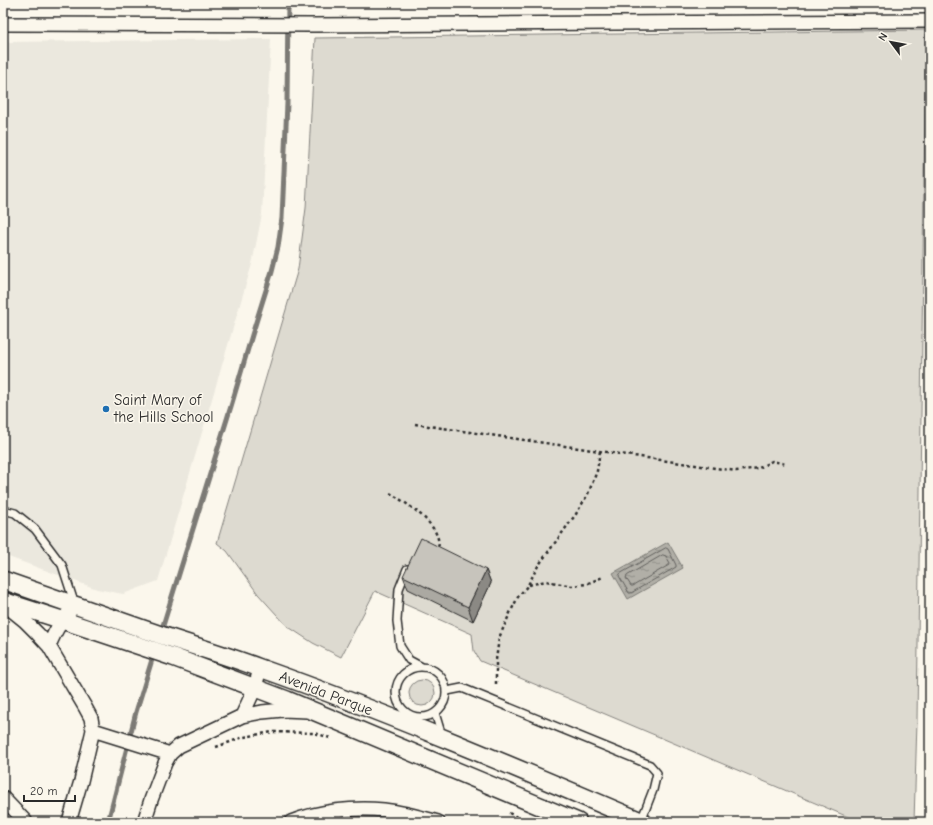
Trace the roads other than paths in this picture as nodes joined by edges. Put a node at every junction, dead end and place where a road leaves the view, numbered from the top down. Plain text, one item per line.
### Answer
1 (930, 21) edge
2 (3, 24) edge
3 (3, 510) edge
4 (407, 568) edge
5 (3, 580) edge
6 (3, 603) edge
7 (75, 605) junction
8 (62, 620) junction
9 (49, 646) junction
10 (423, 667) junction
11 (260, 668) junction
12 (255, 688) junction
13 (447, 691) junction
14 (393, 709) junction
15 (435, 713) junction
16 (323, 715) junction
17 (242, 716) junction
18 (93, 730) junction
19 (442, 738) junction
20 (170, 754) junction
21 (3, 798) edge
22 (396, 817) edge
23 (642, 821) edge
24 (26, 822) edge
25 (69, 822) edge
26 (144, 822) edge
27 (291, 822) edge
28 (438, 822) edge
29 (578, 822) edge

1 - 2 street
3 - 7 lane
4 - 10 lane
5 - 7 street, Avenida Parque
6 - 8 street, Avenida Parque
6 - 9 street
7 - 8 street
7 - 11 street, Avenida Parque
8 - 9 street
8 - 12 street, Avenida Parque
9 - 18 street
10 - 13 lane
10 - 14 lane
11 - 12 street
11 - 14 street, Avenida Parque
12 - 16 street, Avenida Parque
12 - 17 street
13 - 15 lane
13 - 23 lane
14 - 15 lane
14 - 19 street, Avenida Parque
15 - 19 lane
16 - 17 street
16 - 29 street, Avenida Parque
17 - 20 street
18 - 20 street
18 - 25 street
19 - 23 street, Avenida Parque
20 - 26 street
21 - 24 street
22 - 27 street
22 - 28 street

